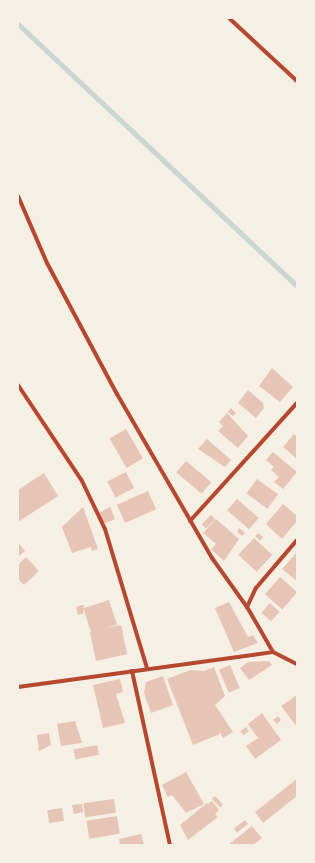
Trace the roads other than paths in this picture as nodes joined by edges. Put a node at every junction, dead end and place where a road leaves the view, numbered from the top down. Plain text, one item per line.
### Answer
1 (229, 18) edge
2 (297, 81) edge
3 (18, 196) edge
4 (18, 385) edge
5 (297, 403) edge
6 (190, 521) junction
7 (297, 540) edge
8 (247, 607) junction
9 (273, 652) junction
10 (297, 664) edge
11 (147, 668) junction
12 (132, 671) junction
13 (18, 687) edge
14 (170, 845) edge

1 - 2 street
3 - 6 street
4 - 11 street
5 - 6 street
6 - 8 street
7 - 8 street
8 - 9 street
9 - 10 street
9 - 11 street
11 - 12 street
12 - 13 street
12 - 14 street

